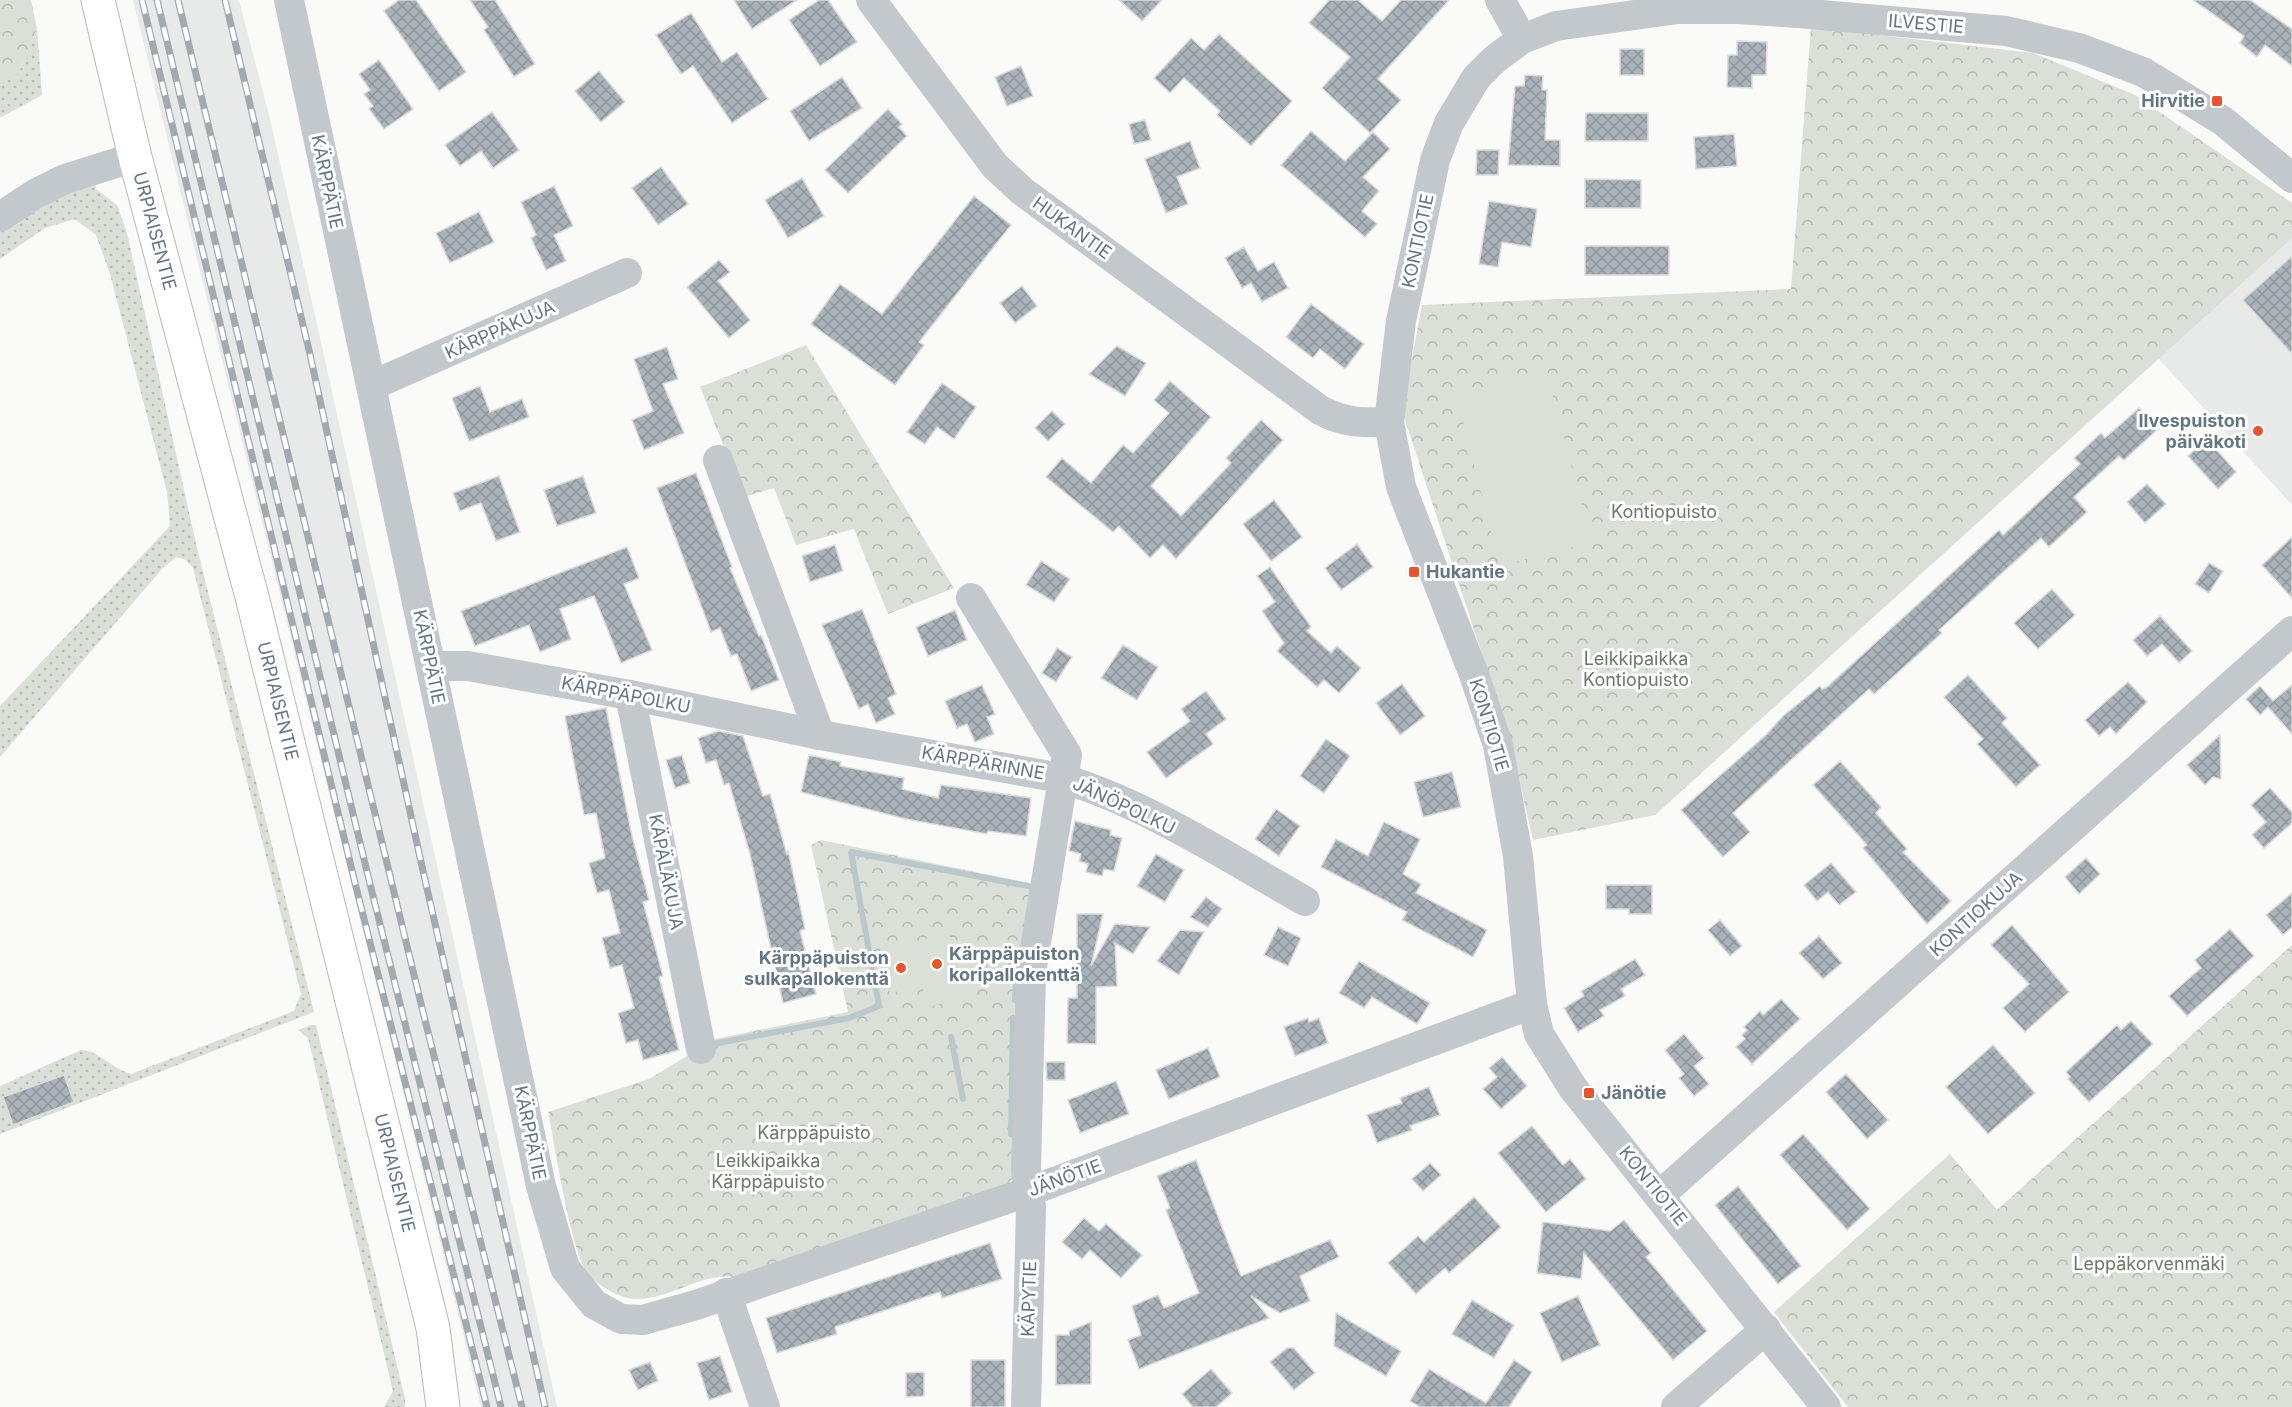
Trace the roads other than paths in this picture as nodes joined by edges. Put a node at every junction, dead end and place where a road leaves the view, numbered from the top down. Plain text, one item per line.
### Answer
1 (98, 0) edge
2 (289, 0) edge
3 (871, 0) edge
4 (1500, 0) edge
5 (1522, 39) junction
6 (135, 157) junction
7 (2292, 178) edge
8 (0, 217) edge
9 (627, 273) dead end
10 (373, 386) junction
11 (1389, 422) junction
12 (718, 460) dead end
13 (971, 598) dead end
14 (2292, 632) edge
15 (431, 666) junction
16 (630, 695) junction
17 (820, 735) junction
18 (1061, 778) junction
19 (1305, 901) dead end
20 (1532, 1004) junction
21 (701, 1049) dead end
22 (1030, 1191) junction
23 (1660, 1195) junction
24 (726, 1293) junction
25 (594, 1304) joint
26 (1766, 1329) junction
27 (443, 1407) edge
28 (765, 1407) edge
29 (1026, 1407) edge
30 (1676, 1407) edge
31 (1826, 1407) edge

1 - 6 main road, URPIAISENTIE
2 - 10 street, KÄRPPÄTIE
3 - 11 street, HUKANTIE
4 - 5 street
5 - 7 street, ILVESTIE
5 - 11 street, KONTIOTIE
6 - 8 street
6 - 27 main road, URPIAISENTIE
9 - 10 street, KÄRPPÄKUJA
10 - 15 street, KÄRPPÄTIE
11 - 20 street, KONTIOTIE
12 - 17 street
13 - 18 street, JÄNÖPOLKU
14 - 23 street, KONTIOKUJA
15 - 16 street, KÄRPPÄPOLKU
15 - 25 street, KÄRPPÄTIE
16 - 17 street, KÄRPPÄPOLKU
16 - 21 street, KÄPÄLÄKUJA
17 - 18 street, KÄRPPÄRINNE
18 - 19 street, JÄNÖPOLKU
18 - 22 street, KÄRPPÄRINNE
20 - 22 street, JÄNÖTIE
20 - 23 street, KONTIOTIE
22 - 24 street, JÄNÖTIE
22 - 29 street, KÄPYTIE
23 - 26 street, KONTIOTIE
24 - 25 street, JÄNÖTIE
24 - 28 street
26 - 30 street
26 - 31 street, KONTIOTIE

